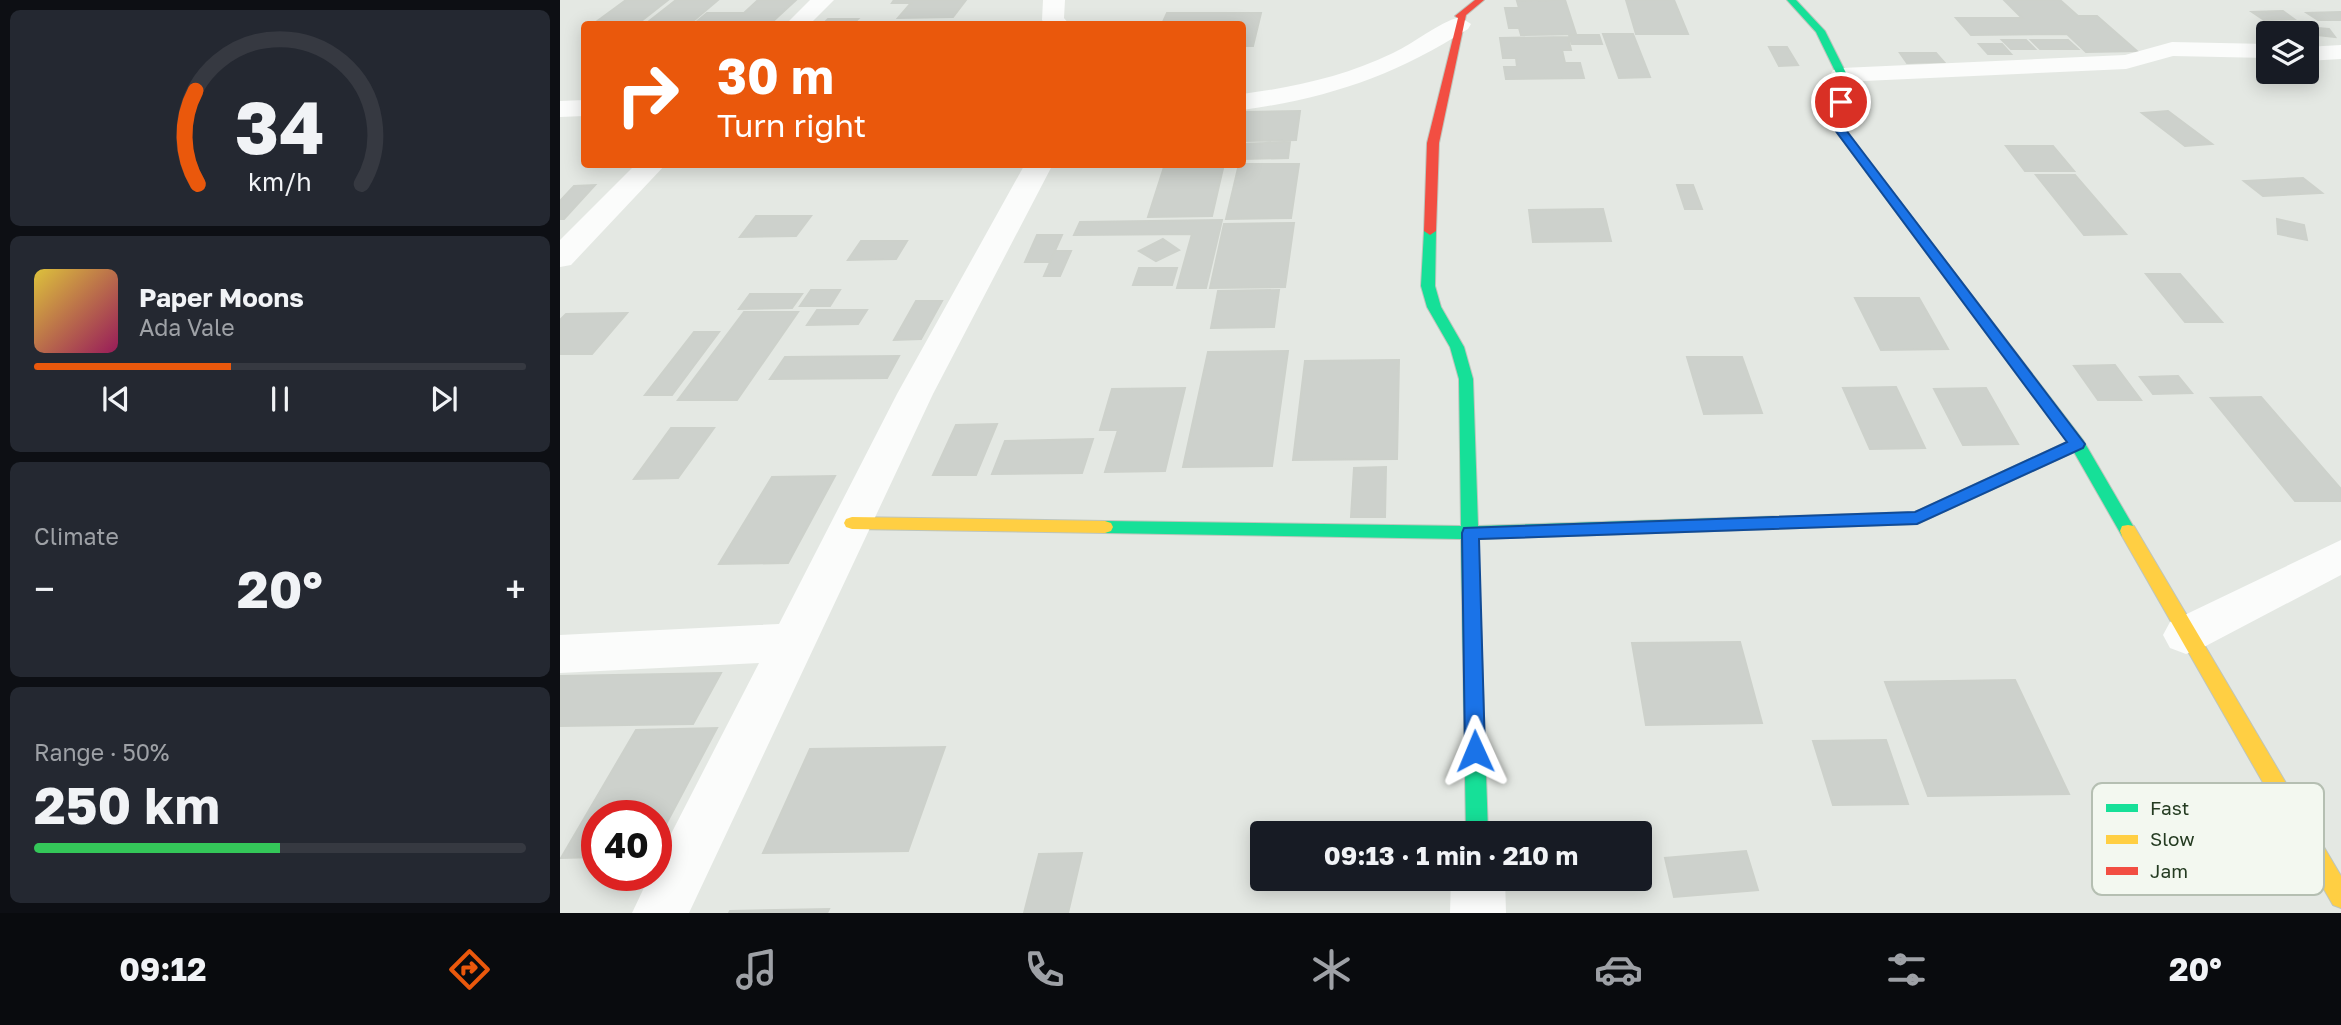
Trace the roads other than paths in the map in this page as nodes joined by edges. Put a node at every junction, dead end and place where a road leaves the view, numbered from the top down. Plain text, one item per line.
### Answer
1 (823, 0) edge
2 (1054, 0) edge
3 (1480, 0) edge
4 (1791, 0) edge
5 (800, 21) edge
6 (1054, 21) edge
7 (1460, 24) junction
8 (2256, 51) edge
9 (2341, 52) edge
10 (2319, 53) edge
11 (1842, 75) junction
12 (1246, 101) edge
13 (581, 108) edge
14 (560, 109) edge
15 (648, 168) edge
16 (1037, 168) edge
17 (560, 258) edge
18 (2077, 444) junction
19 (852, 523) junction
20 (1470, 533) junction
21 (2341, 556) edge
22 (2186, 635) junction
23 (793, 642) junction
24 (560, 654) edge
25 (2274, 783) edge
26 (1477, 821) edge
27 (2324, 868) edge
28 (1478, 891) edge
29 (2341, 897) edge
30 (660, 913) edge
31 (1478, 913) edge

1 - 5 street
2 - 6 street
3 - 7 street
4 - 11 street
7 - 12 street
7 - 20 street
8 - 11 street
9 - 10 street
11 - 18 street
13 - 14 street
15 - 17 street
16 - 19 street
18 - 20 street
18 - 22 street
19 - 20 street
19 - 23 street
20 - 26 street
21 - 22 street
22 - 25 street
23 - 24 street
23 - 30 street
27 - 29 street
28 - 31 street

